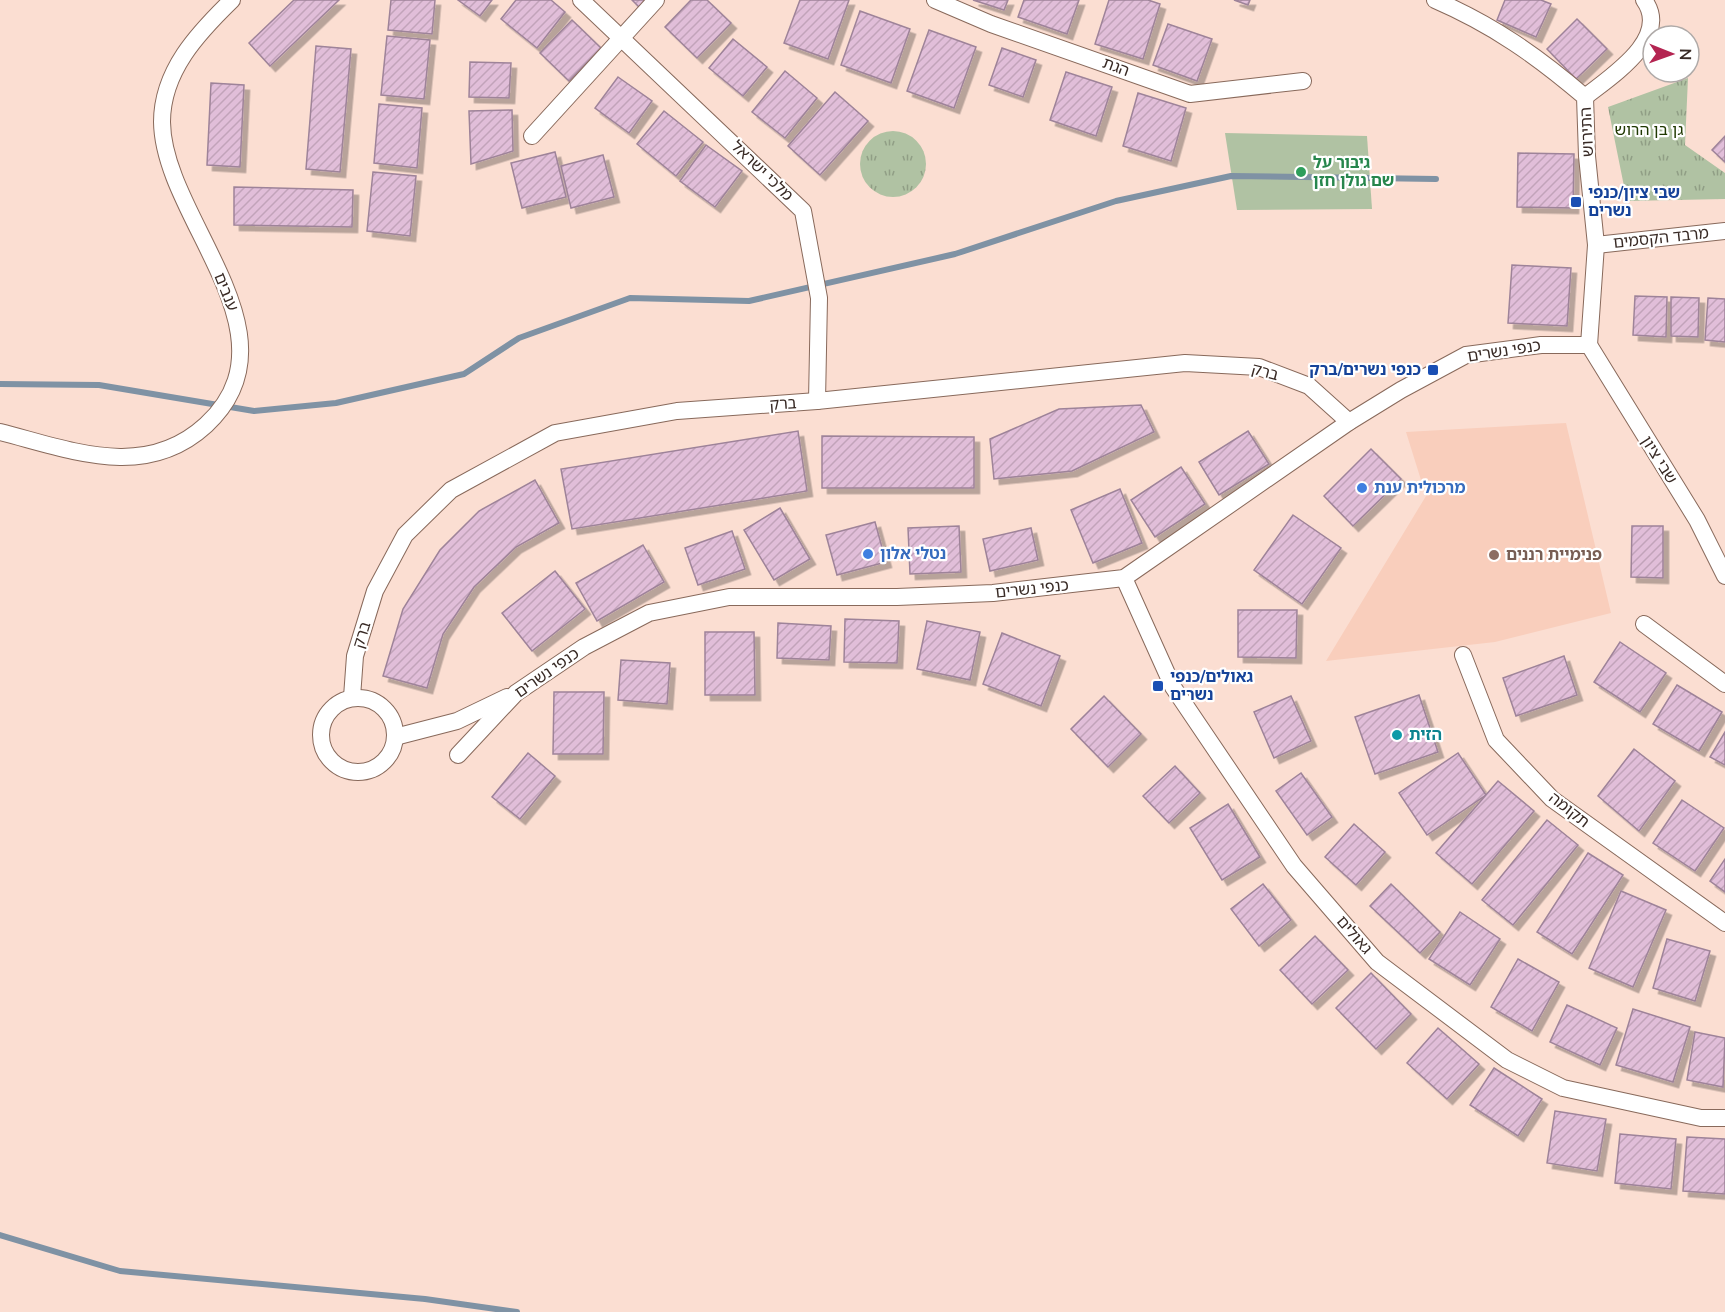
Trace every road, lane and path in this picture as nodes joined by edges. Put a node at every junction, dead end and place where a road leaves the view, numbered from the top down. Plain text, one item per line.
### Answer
1 (232, 0) edge
2 (581, 0) edge
3 (656, 0) edge
4 (935, 0) edge
5 (1435, 0) edge
6 (1644, 0) edge
7 (623, 38) junction
8 (1303, 81) dead end
9 (1585, 97) junction
10 (532, 136) dead end
11 (1725, 231) edge
12 (1596, 245) junction
13 (1589, 345) junction
14 (817, 401) junction
15 (1348, 423) junction
16 (0, 432) edge
17 (1725, 576) edge
18 (1124, 578) junction
19 (1644, 624) dead end
20 (1463, 655) dead end
21 (1725, 684) edge
22 (516, 693) junction
23 (352, 698) junction
24 (395, 737) junction
25 (458, 755) dead end
26 (1725, 923) edge
27 (1725, 1118) edge

1 - 16 street, ענבים
2 - 7 street, מלכי ישראל
3 - 7 street
4 - 8 street, הגת
5 - 9 street, התירוש
6 - 9 street
7 - 10 street
7 - 14 street, מלכי ישראל
9 - 12 street, התירוש
11 - 12 street, מרבד הקסמים
12 - 13 street, התירוש
13 - 15 street, כנפי נשרים
13 - 17 street, שבי ציון
14 - 15 street, ברק
14 - 23 street, ברק
15 - 18 street, כנפי נשרים
18 - 22 street, כנפי נשרים
18 - 27 street, גאולים
19 - 21 street
20 - 26 street, תקומה
22 - 24 street
22 - 25 street, כנפי נשרים
23 - 24 street
23 - 24 street

